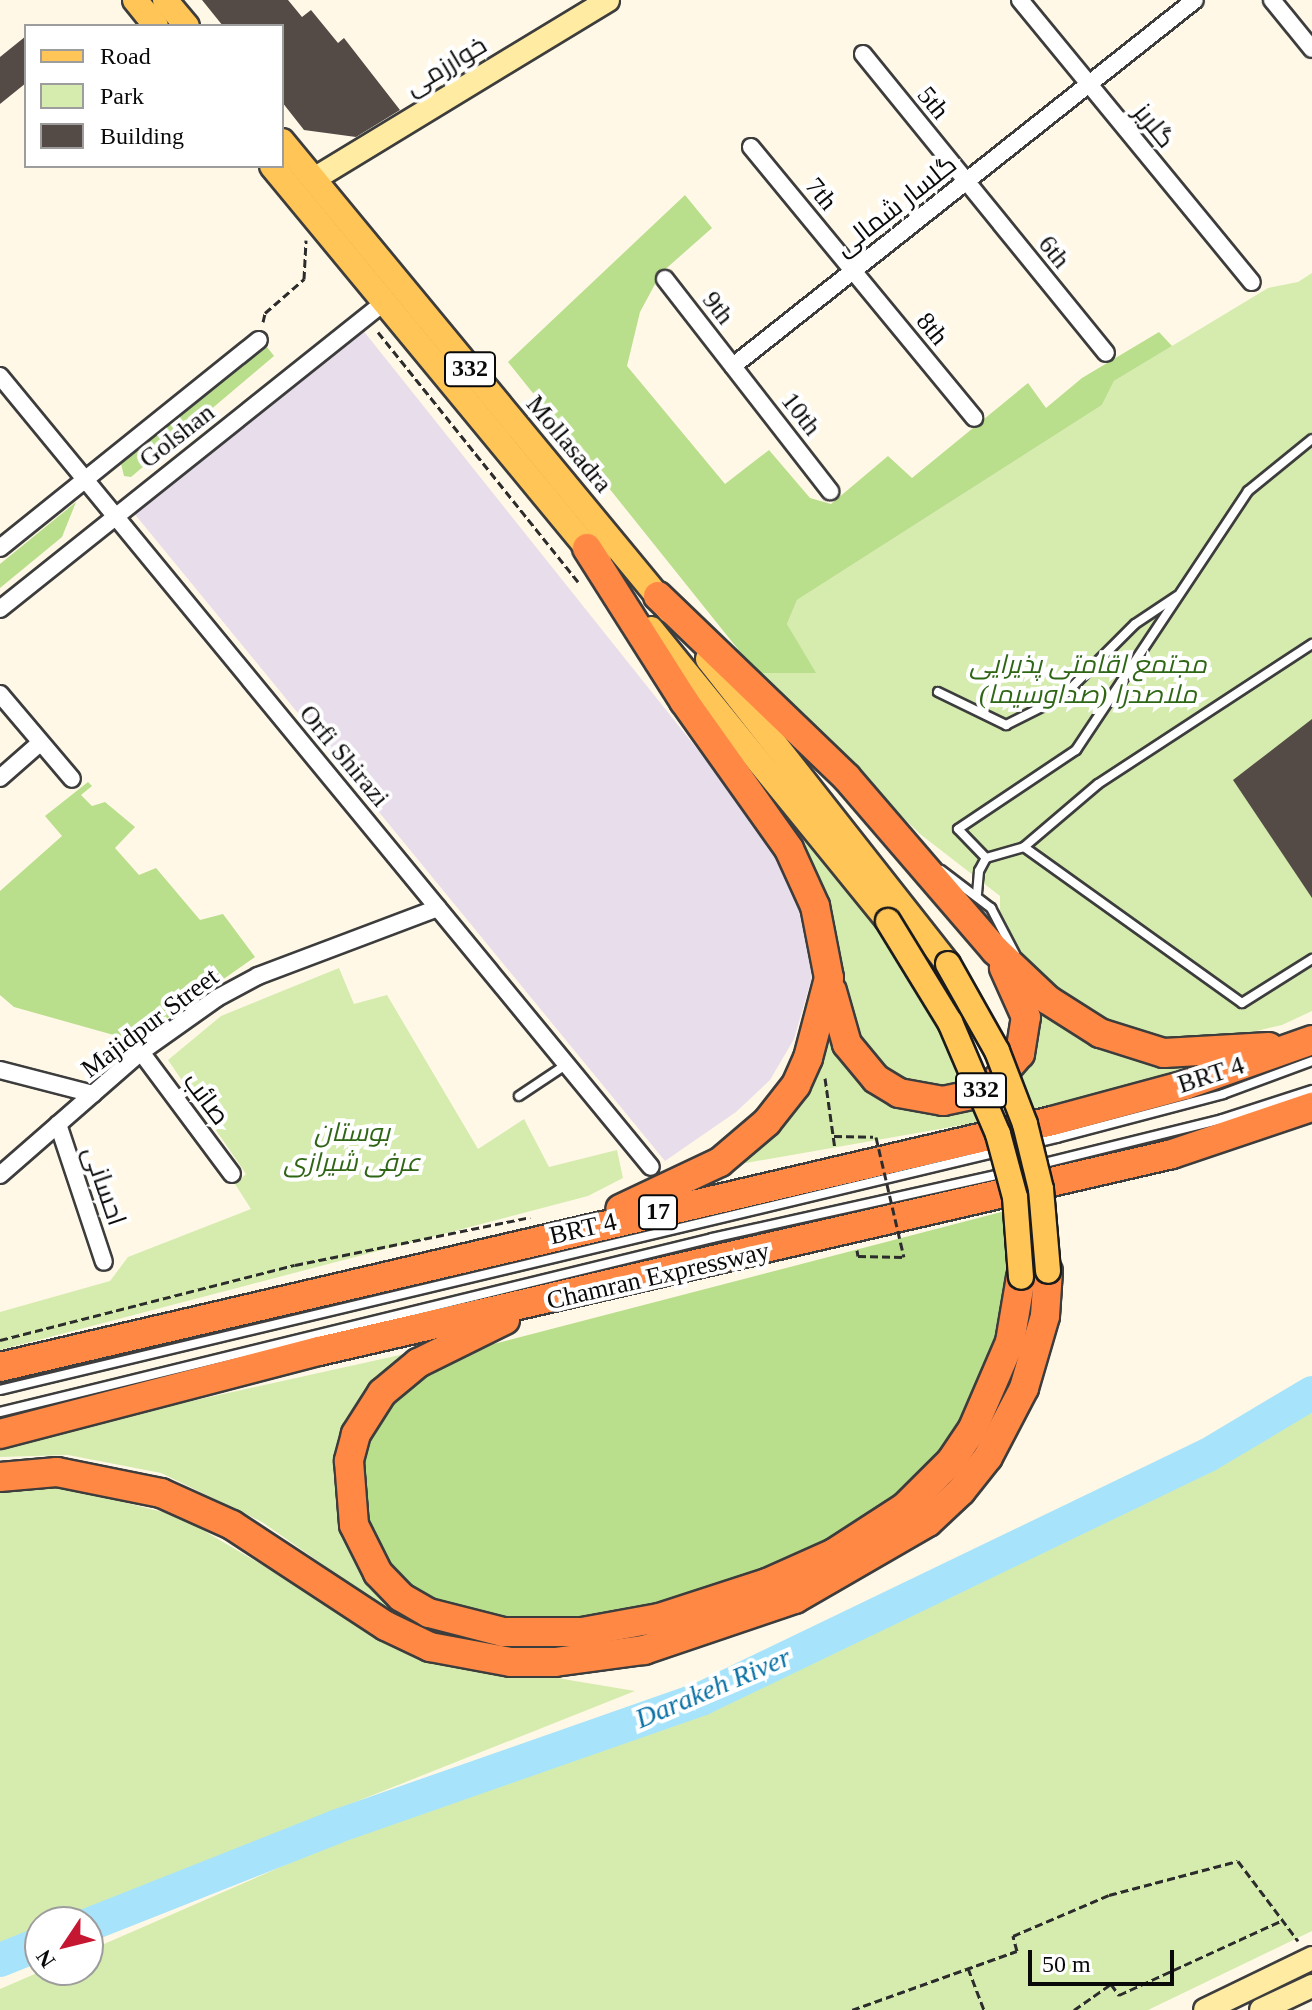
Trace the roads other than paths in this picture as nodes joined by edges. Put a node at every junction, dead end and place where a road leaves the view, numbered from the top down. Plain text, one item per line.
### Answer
1 (135, 0) edge
2 (165, 0) edge
3 (608, 0) edge
4 (1020, 0) edge
5 (1195, 0) edge
6 (1272, 0) edge
7 (583, 6) edge
8 (154, 24) edge
9 (185, 24) edge
10 (1312, 49) edge
11 (863, 54) dead end
12 (1089, 84) junction
13 (284, 143) edge
14 (751, 147) dead end
15 (274, 168) edge
16 (314, 179) junction
17 (966, 182) junction
18 (853, 271) junction
19 (665, 279) dead end
20 (1252, 282) dead end
21 (375, 310) junction
22 (259, 340) road end
23 (1106, 353) dead end
24 (733, 366) junction
25 (0, 376) edge
26 (974, 418) dead end
27 (1312, 439) edge
28 (85, 479) junction
29 (830, 491) dead end
30 (115, 516) junction
31 (0, 548) edge
32 (587, 548) junction
33 (1180, 594) junction
34 (658, 596) junction
35 (0, 609) edge
36 (1312, 644) edge
37 (938, 692) dead end
38 (0, 694) edge
39 (40, 743) junction
40 (0, 778) edge
41 (72, 779) dead end
42 (1024, 847) junction
43 (915, 857) junction
44 (986, 858) junction
45 (977, 894) junction
46 (438, 908) junction
47 (995, 950) junction
48 (1312, 959) edge
49 (1023, 977) junction
50 (829, 978) junction
51 (1307, 1049) edge
52 (141, 1052) junction
53 (567, 1064) junction
54 (0, 1070) edge
55 (1312, 1090) edge
56 (93, 1094) junction
57 (519, 1096) dead end
58 (1312, 1107) edge
59 (58, 1124) junction
60 (651, 1167) dead end
61 (232, 1174) dead end
62 (0, 1175) edge
63 (568, 1234) junction
64 (104, 1262) dead end
65 (1034, 1274) junction
66 (540, 1302) junction
67 (0, 1367) edge
68 (0, 1390) edge
69 (0, 1412) edge
70 (0, 1434) edge
71 (0, 1477) edge
72 (1312, 1958) edge
73 (1312, 1986) edge
74 (1205, 2010) edge
75 (1261, 2010) edge

1 - 8 main road
2 - 9 main road
3 - 7 street, خوارزمی
4 - 12 street, گلریز
5 - 12 street, گلسار شمالی
6 - 10 street
7 - 16 street, خوارزمی
11 - 17 street, 5th
12 - 17 street, گلسار شمالی
12 - 20 street, گلریز
13 - 16 main road, Mollasadra / 332
14 - 18 street, 7th
15 - 21 main road, Mollasadra / 332
16 - 34 main road, Mollasadra / 332
17 - 18 street, گلسار شمالی
17 - 23 street, 6th
18 - 24 street, گلسار شمالی
18 - 26 street, 8th
19 - 24 street, 9th
21 - 30 street, Golshan
21 - 32 main road, Mollasadra / 332
22 - 28 street, Golshan
24 - 29 street, 10th
25 - 28 street, Orfi Shirazi
27 - 33 lane
28 - 30 street, Orfi Shirazi
28 - 31 street, Golshan
30 - 35 street, Golshan
30 - 46 street, Orfi Shirazi
32 - 50 highway
32 - 65 main road, Mollasadra / 332, bridge
33 - 37 lane
33 - 44 lane
34 - 43 highway
34 - 65 main road, Mollasadra / 332, bridge
36 - 42 lane
38 - 39 street
39 - 40 street
39 - 41 street
42 - 44 lane
42 - 48 lane
43 - 45 lane
43 - 47 highway
44 - 45 lane
45 - 49 lane
46 - 52 street, Majidpur Street
46 - 53 street, Orfi Shirazi
47 - 49 highway
47 - 50 highway
49 - 51 highway
50 - 63 highway
51 - 63 highway, 17
51 - 68 lane, BRT 4
52 - 56 street, Majidpur Street
52 - 61 street, صائب
53 - 57 lane
53 - 60 street, Orfi Shirazi
54 - 56 street
55 - 69 lane, BRT 4
56 - 59 street, Majidpur Street
58 - 66 highway, Chamran Expressway / 17
59 - 62 street, Majidpur Street
59 - 64 street, احسانی
63 - 67 highway, 17
65 - 66 highway
65 - 71 highway
66 - 70 highway, Chamran Expressway / 17
72 - 74 street
73 - 75 street

